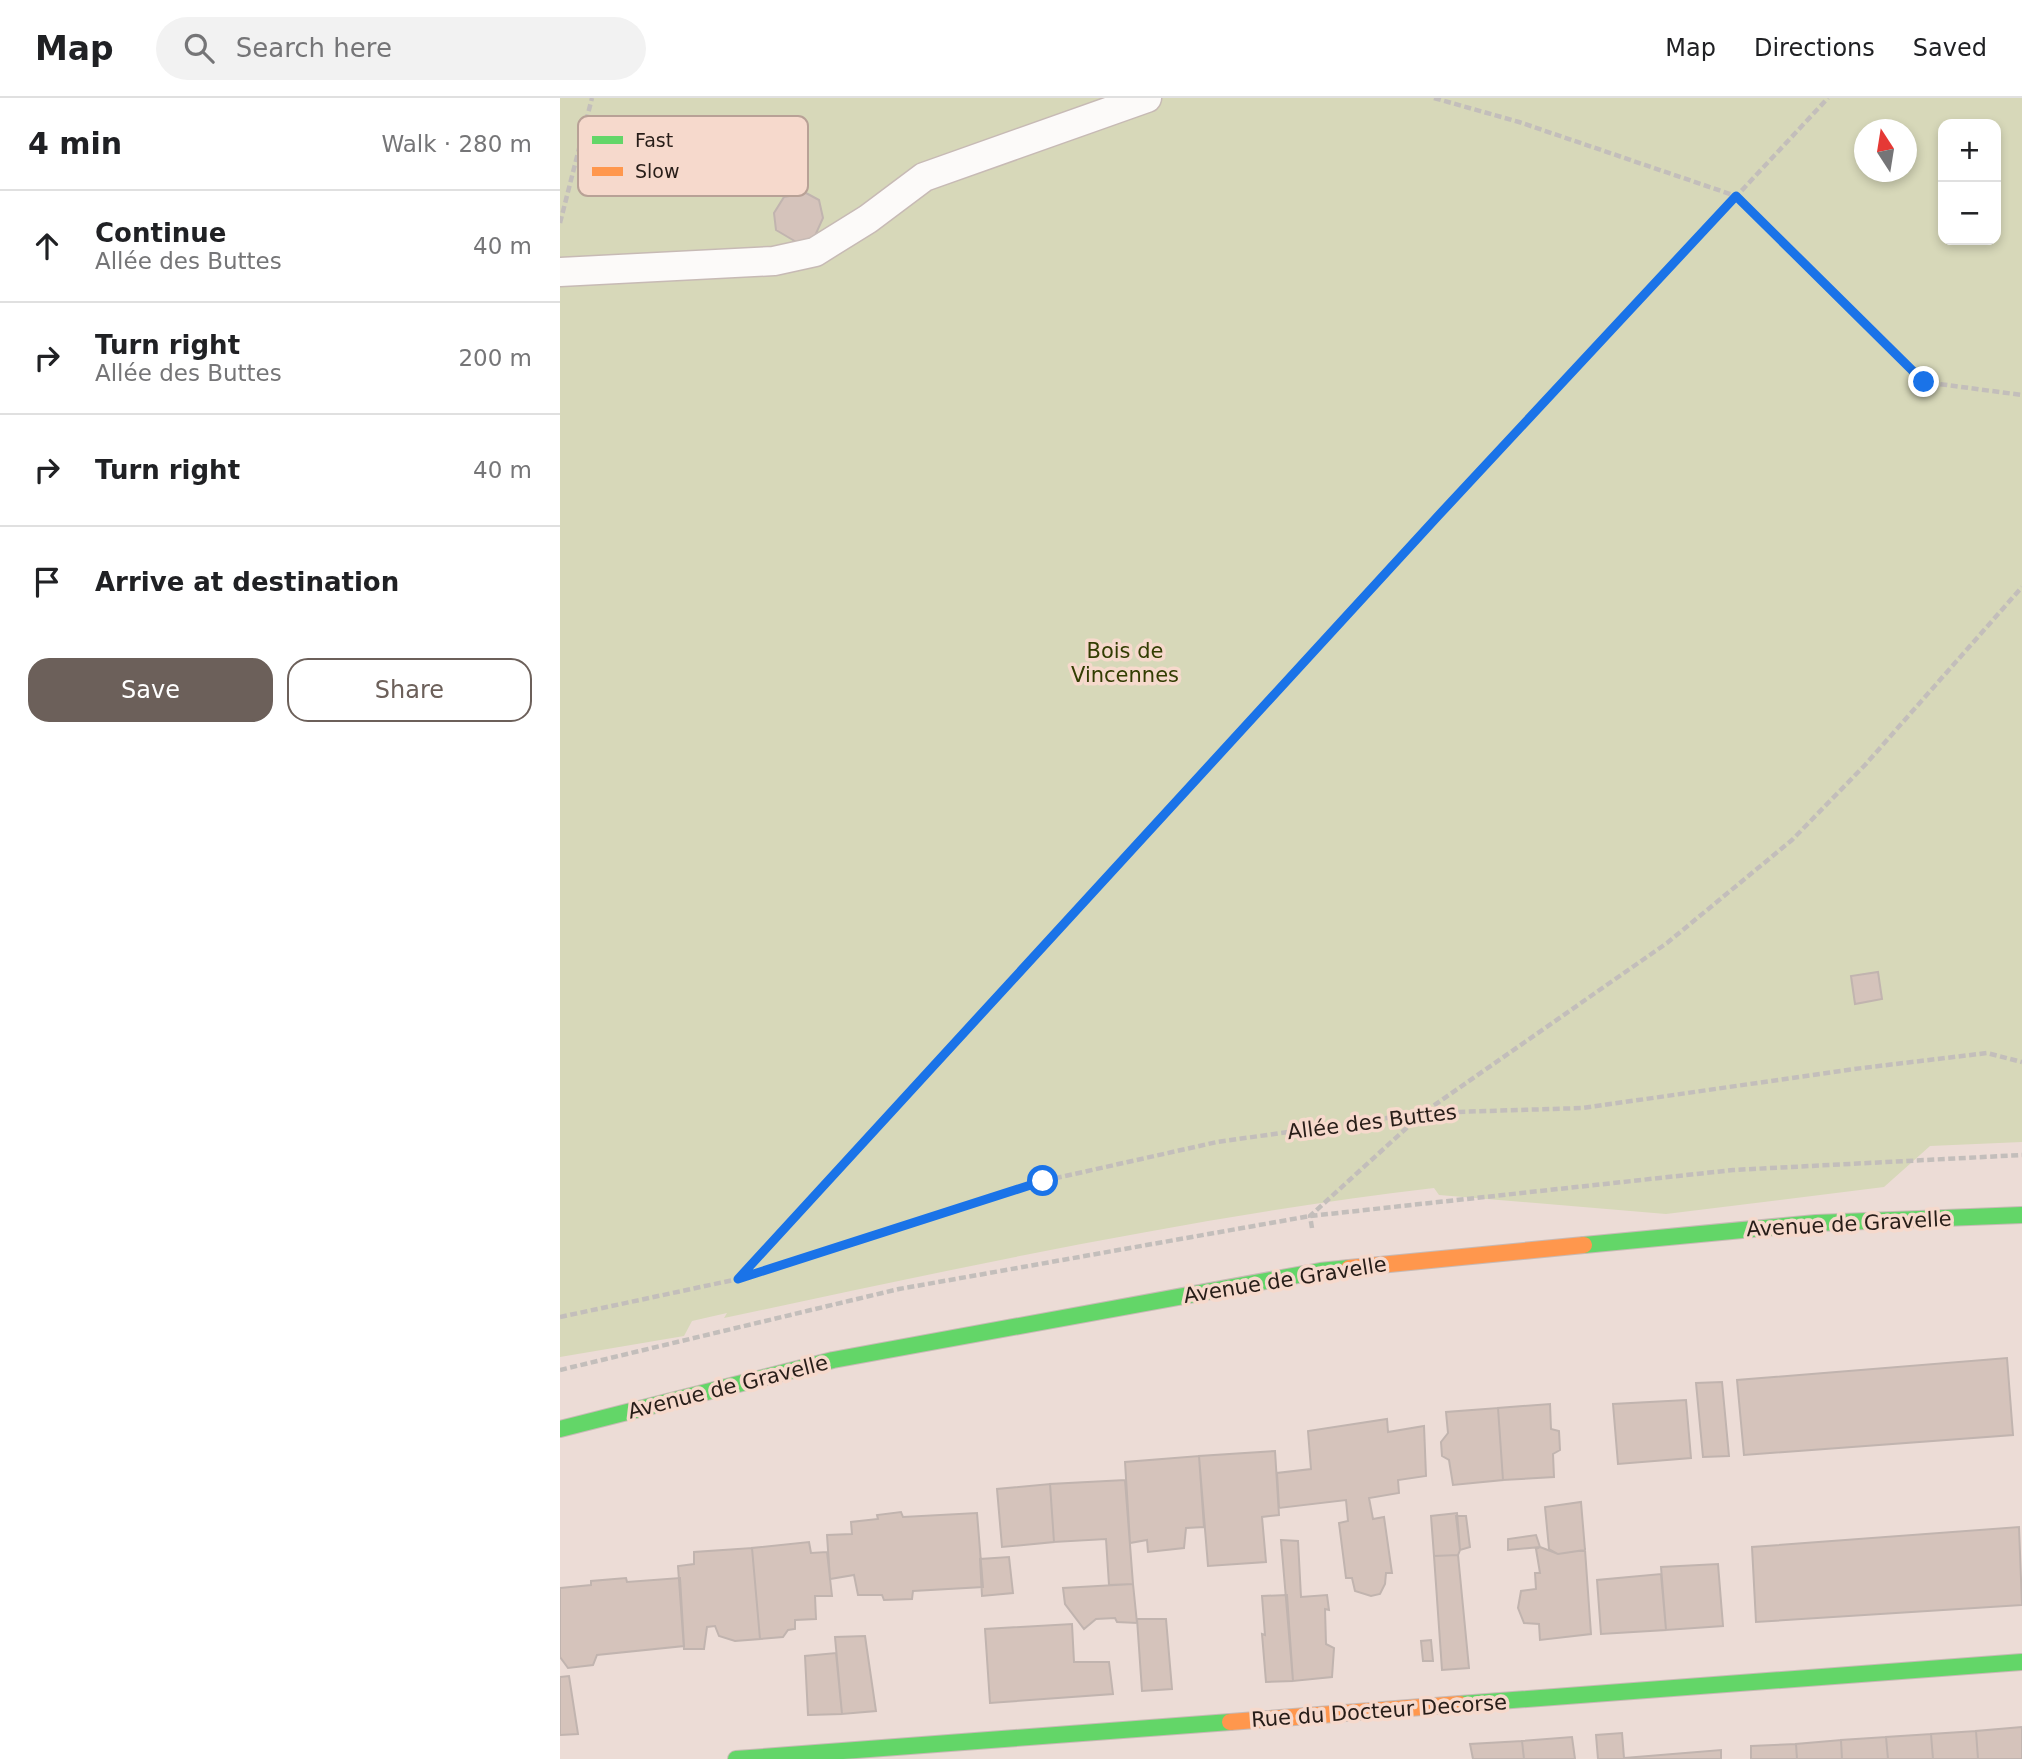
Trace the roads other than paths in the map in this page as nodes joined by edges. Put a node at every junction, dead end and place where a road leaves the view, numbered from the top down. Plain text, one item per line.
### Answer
1 (1147, 98) edge
2 (560, 272) edge
3 (2022, 1215) edge
4 (560, 1429) edge
5 (2022, 1662) edge
6 (736, 1759) edge

1 - 2 lane
3 - 4 street, Avenue de Gravelle
5 - 6 street, Rue du Docteur Decorse

